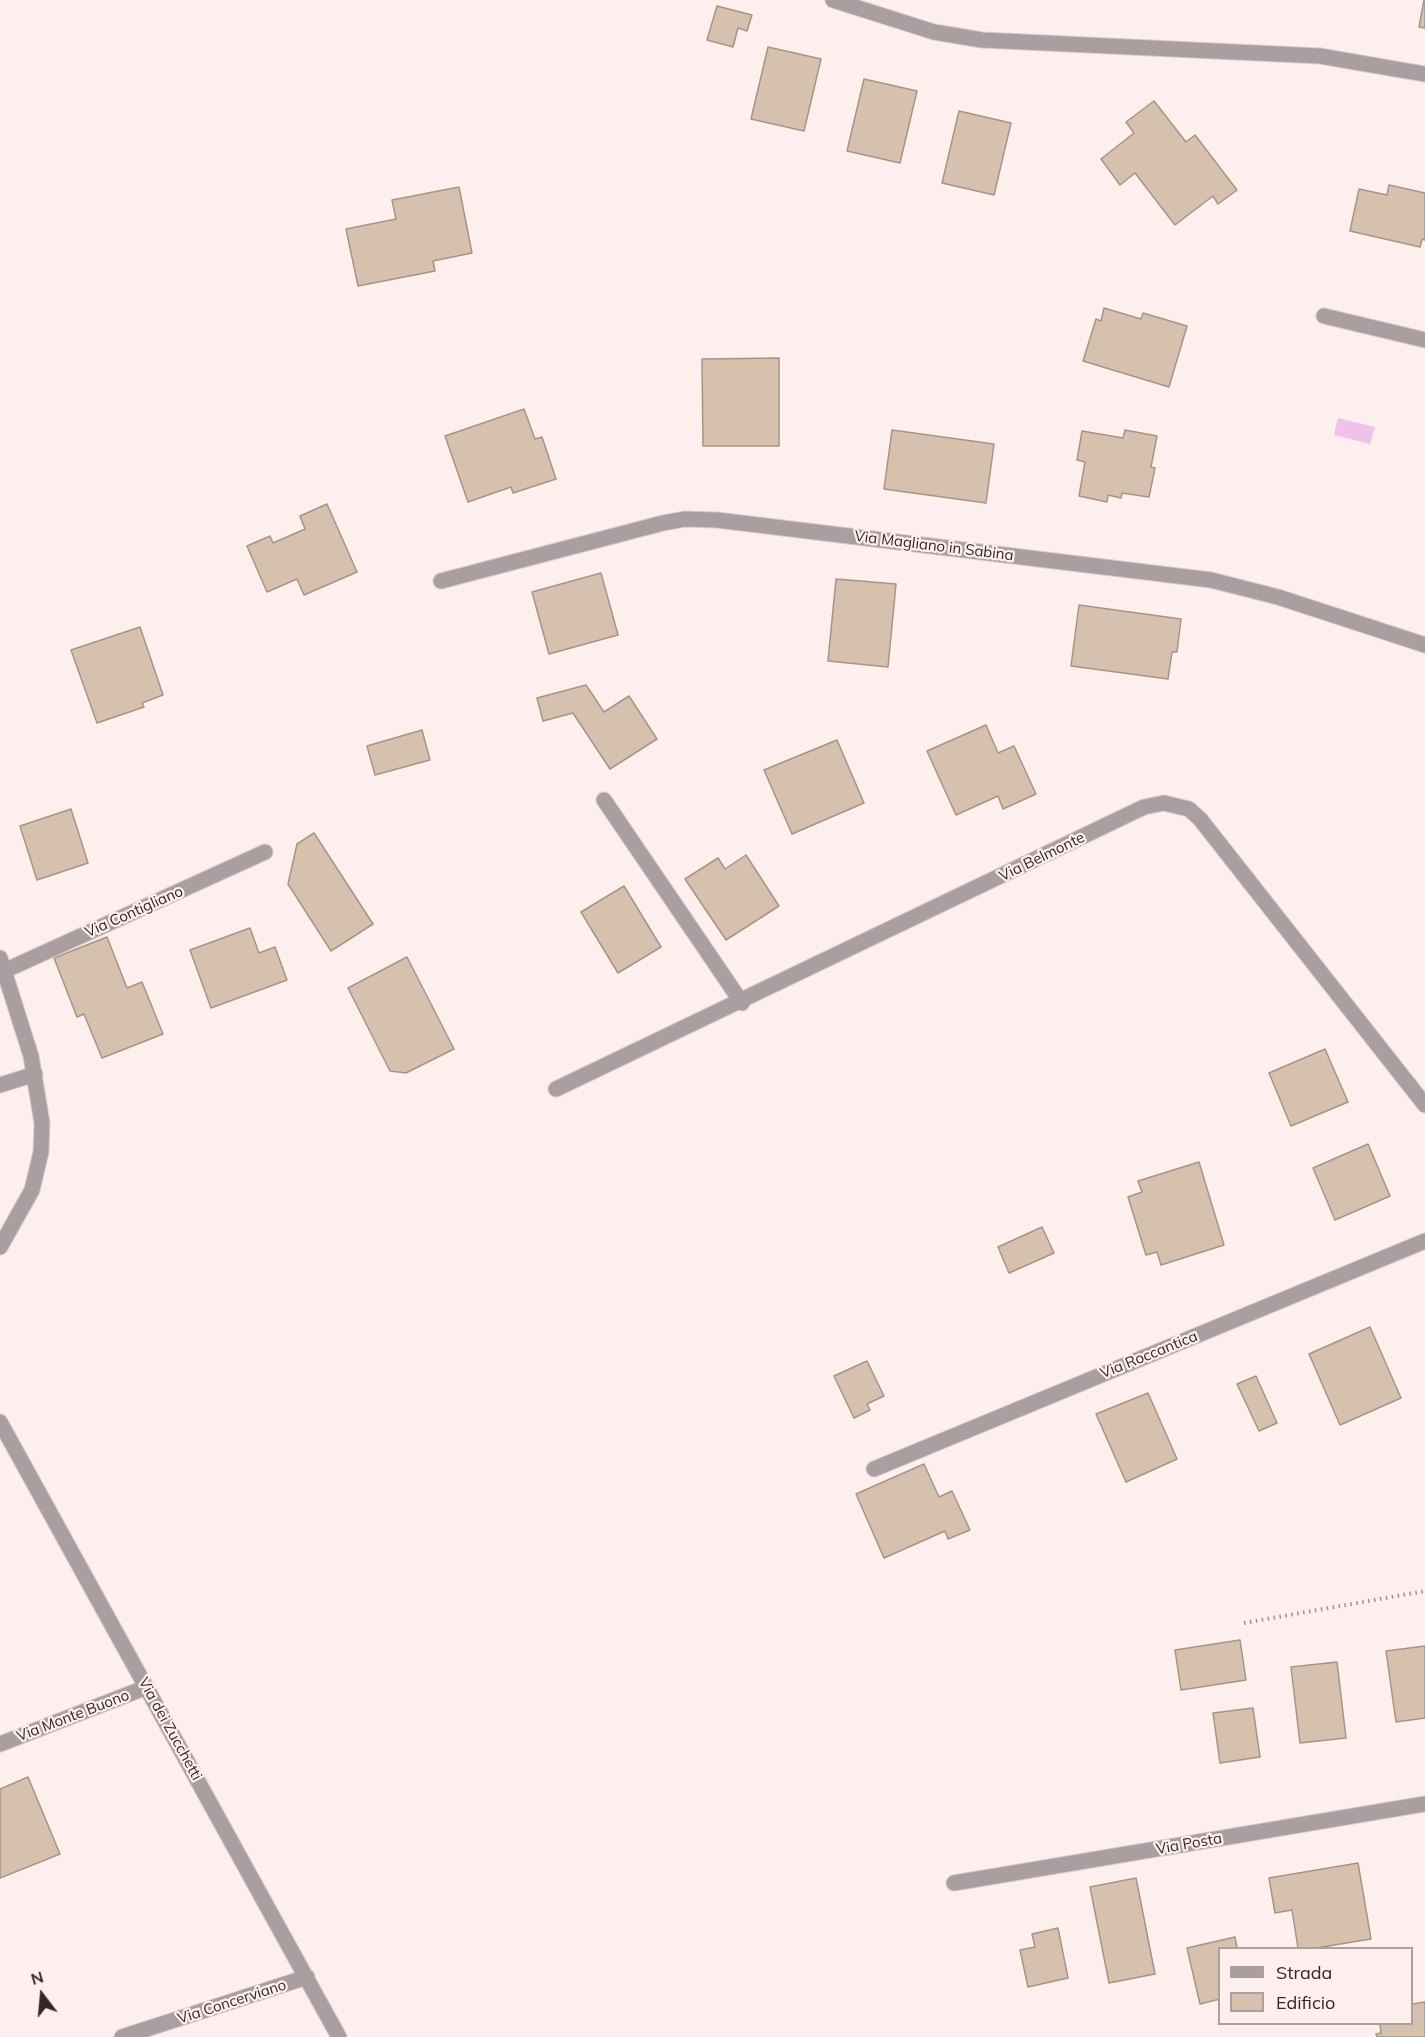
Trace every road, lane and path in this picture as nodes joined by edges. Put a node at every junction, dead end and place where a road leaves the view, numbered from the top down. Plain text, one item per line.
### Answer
1 (833, 0) edge
2 (1425, 74) edge
3 (1324, 316) dead end
4 (1425, 340) edge
5 (441, 581) dead end
6 (1425, 645) edge
7 (604, 800) dead end
8 (265, 852) dead end
9 (2, 965) edge
10 (742, 1003) junction
11 (35, 1074) junction
12 (0, 1085) edge
13 (556, 1089) dead end
14 (1425, 1105) edge
15 (1425, 1241) edge
16 (0, 1247) edge
17 (0, 1422) edge
18 (874, 1469) dead end
19 (1425, 1591) edge
20 (1244, 1623) dead end
21 (147, 1687) junction
22 (0, 1744) edge
23 (1425, 1804) edge
24 (954, 1883) dead end
25 (307, 1977) junction
26 (122, 2037) edge
27 (339, 2037) edge

1 - 2 street
3 - 4 street
5 - 6 street, Via Magliano in Sabina
7 - 10 street
8 - 9 street, Via Contigliano
9 - 11 street
10 - 13 street, Via Belmonte
10 - 14 street, Via Belmonte
11 - 12 street
11 - 16 street
15 - 18 street, Via Roccantica
17 - 21 street, Via dei Zucchetti
19 - 20 path
21 - 22 street, Via Monte Buono
21 - 25 street, Via dei Zucchetti
23 - 24 street, Via Posta
25 - 26 street, Via Concerviano
25 - 27 street, Via dei Zucchetti

